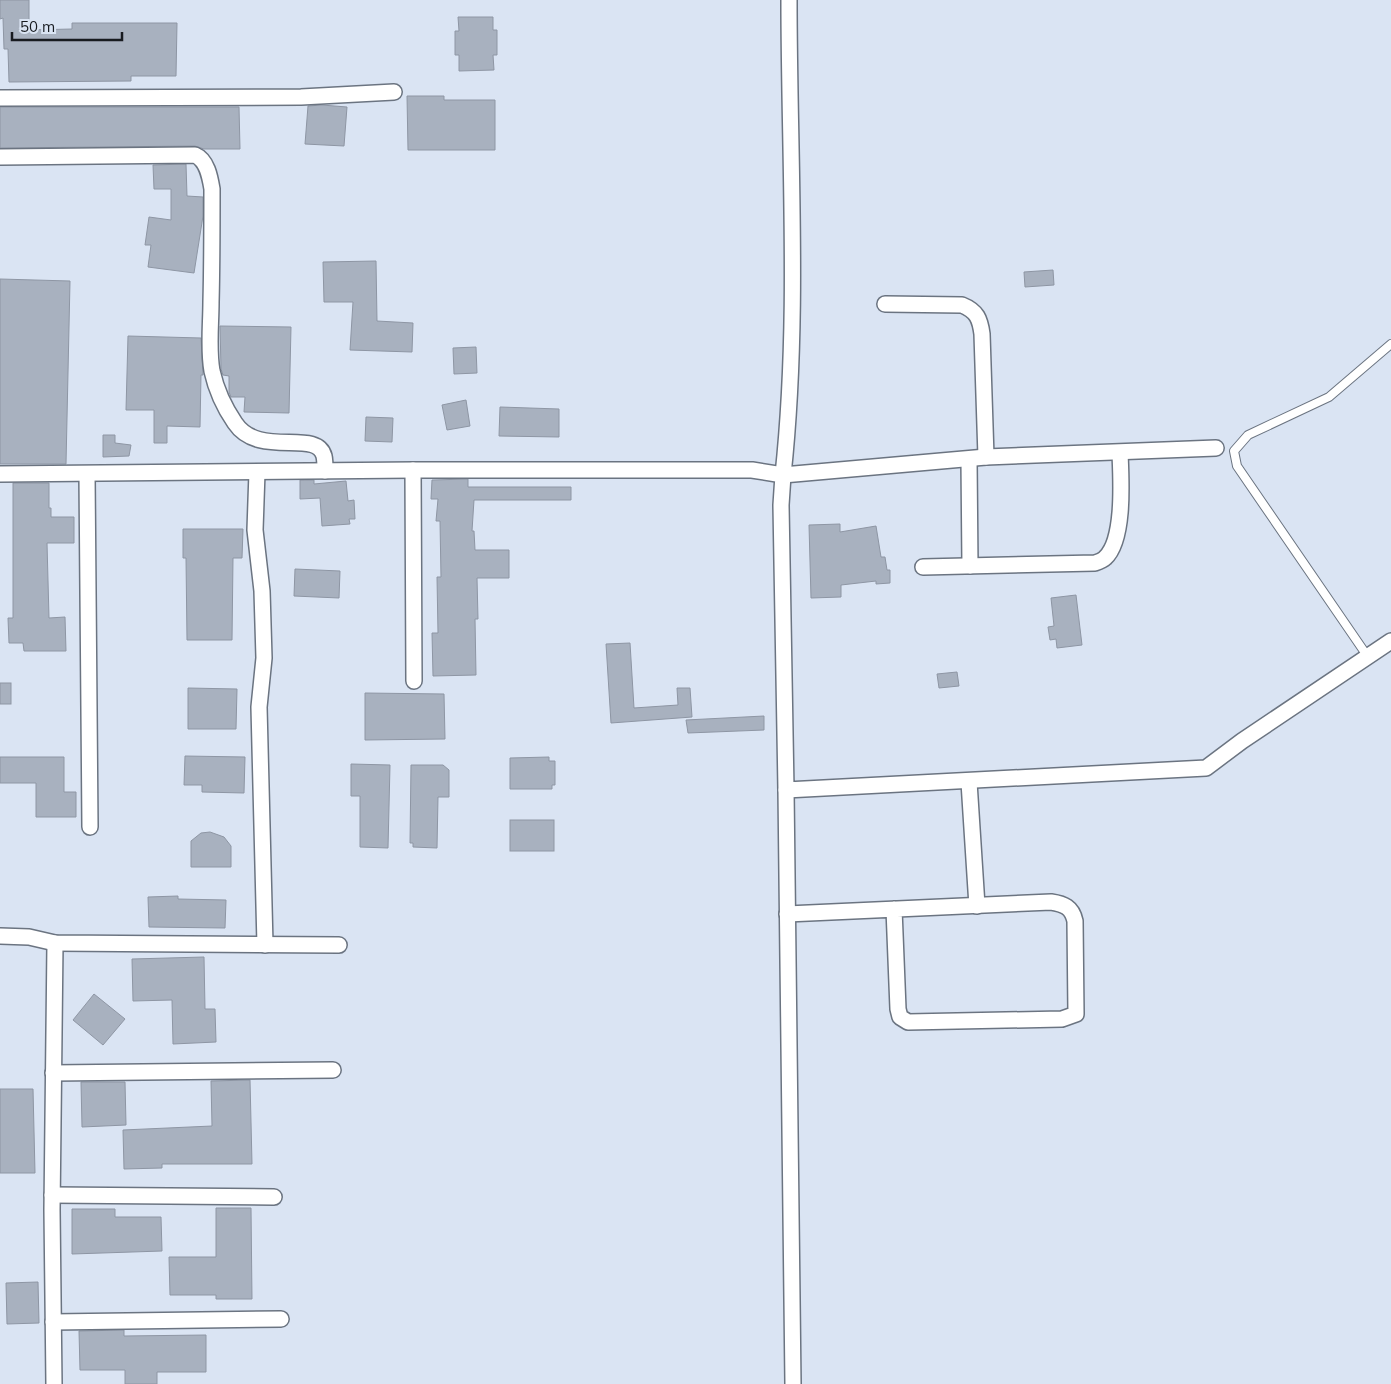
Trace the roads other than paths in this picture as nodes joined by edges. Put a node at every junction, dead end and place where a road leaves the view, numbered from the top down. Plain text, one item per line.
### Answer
1 (789, 0) edge
2 (394, 92) dead end
3 (0, 98) edge
4 (0, 157) edge
5 (885, 304) dead end
6 (1391, 344) edge
7 (1216, 448) dead end
8 (1120, 454) junction
9 (986, 457) junction
10 (968, 460) junction
11 (412, 470) junction
12 (325, 471) junction
13 (257, 472) junction
14 (0, 474) edge
15 (87, 474) junction
16 (783, 475) junction
17 (970, 566) junction
18 (923, 567) dead end
19 (1391, 641) edge
20 (1368, 657) junction
21 (414, 681) dead end
22 (969, 782) junction
23 (786, 790) junction
24 (90, 827) dead end
25 (977, 906) junction
26 (894, 909) junction
27 (787, 914) junction
28 (0, 936) edge
29 (55, 943) junction
30 (264, 945) junction
31 (339, 945) dead end
32 (333, 1070) dead end
33 (53, 1073) junction
34 (52, 1195) junction
35 (274, 1197) dead end
36 (281, 1319) dead end
37 (54, 1322) junction
38 (54, 1384) edge
39 (794, 1384) edge

1 - 16 street
2 - 3 street
4 - 12 street
5 - 9 street
6 - 20 lane
7 - 8 street
8 - 9 street
8 - 17 street
9 - 10 street
10 - 16 street
10 - 17 street
11 - 12 street
11 - 16 street
11 - 21 street
12 - 13 street
13 - 15 street
13 - 30 street
14 - 15 street
15 - 24 street
16 - 23 street
17 - 18 street
19 - 20 street
20 - 22 street
22 - 23 street
22 - 25 street
23 - 27 street
25 - 26 street
25 - 26 street
26 - 27 street
27 - 39 street
28 - 29 street
29 - 30 street
29 - 33 street
30 - 31 street
32 - 33 street
33 - 34 street
34 - 35 street
34 - 37 street
36 - 37 street
37 - 38 street

